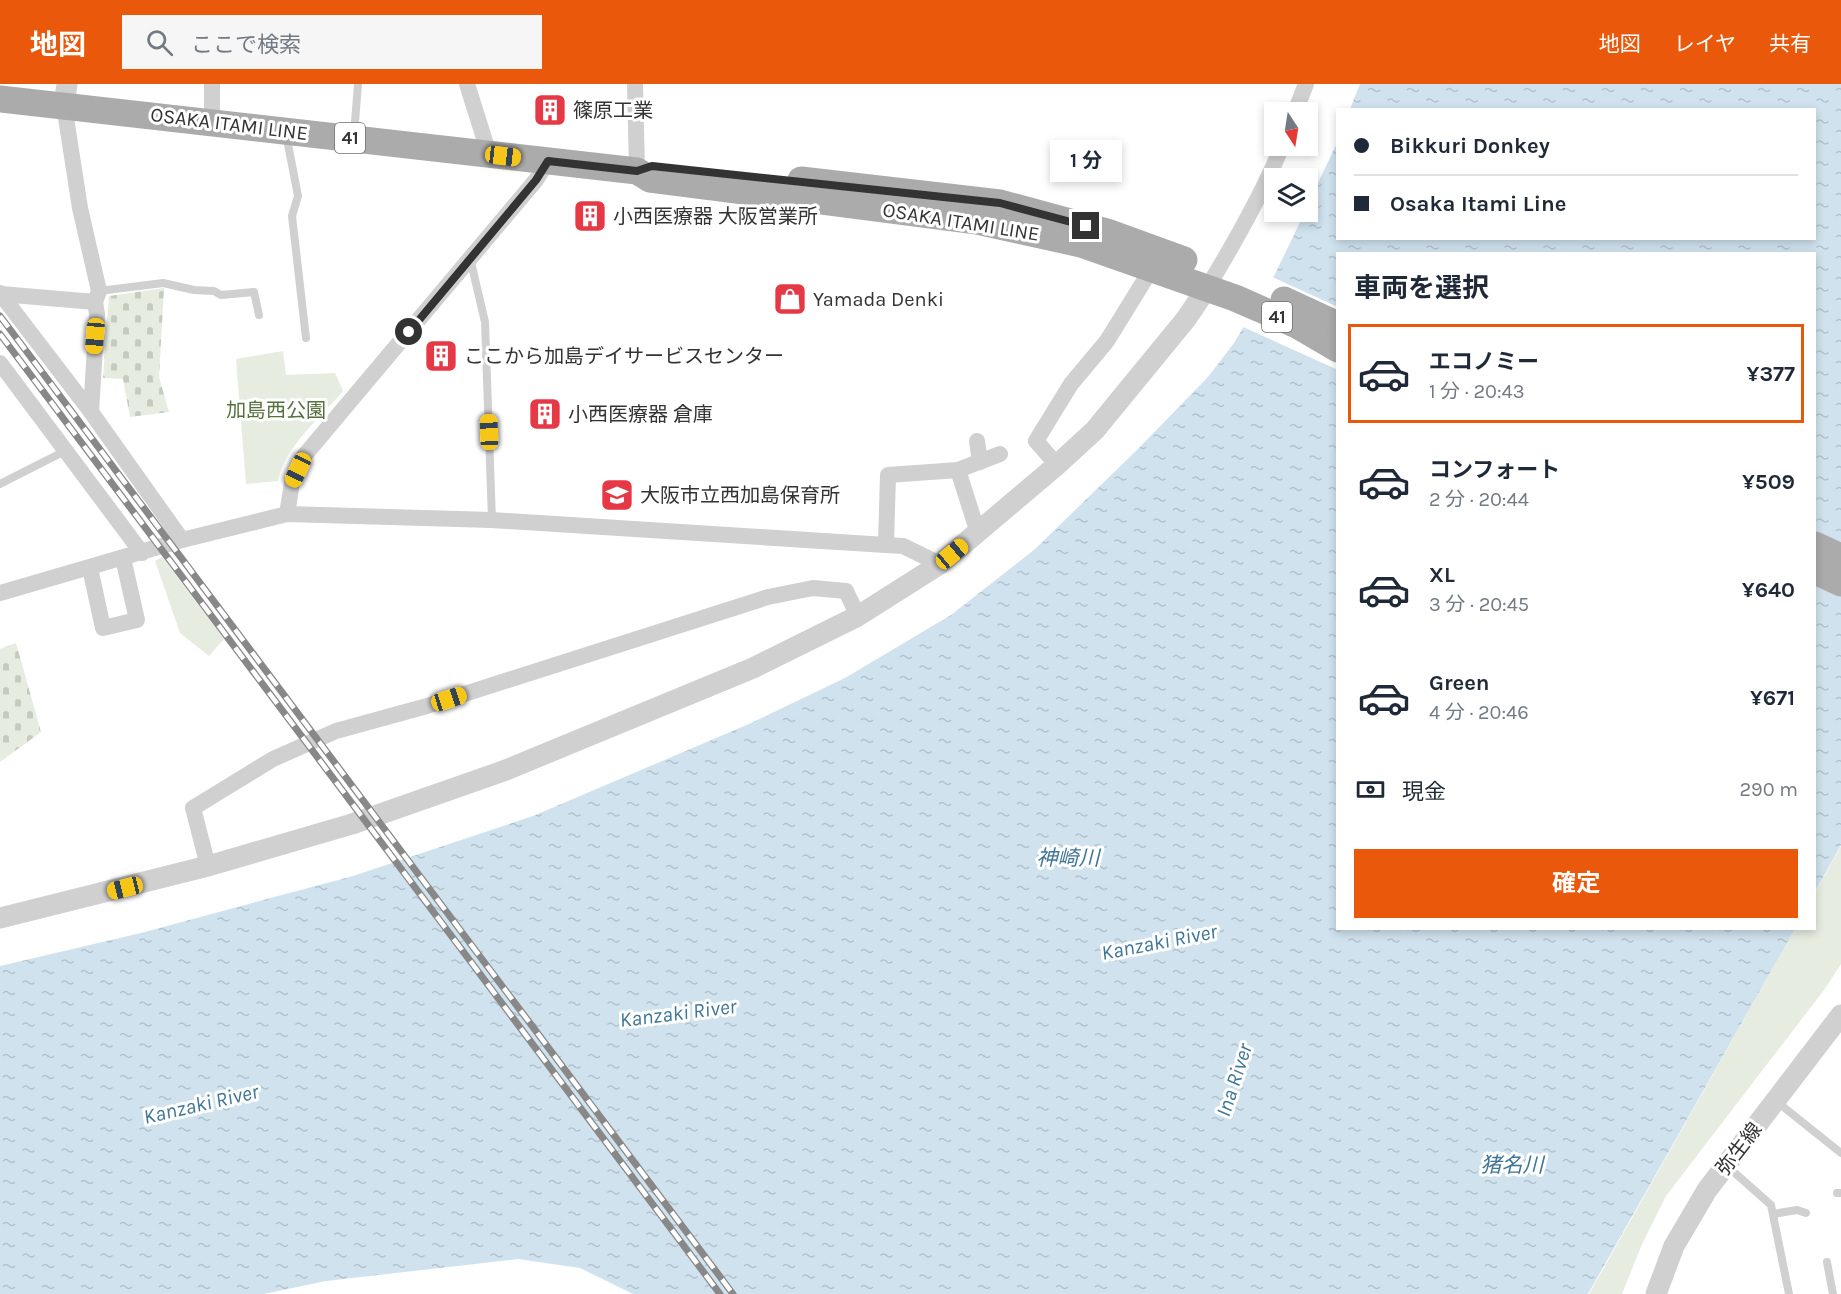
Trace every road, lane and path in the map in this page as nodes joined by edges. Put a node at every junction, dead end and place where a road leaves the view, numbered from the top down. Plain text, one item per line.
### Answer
1 (212, 84) edge
2 (358, 84) edge
3 (467, 84) edge
4 (635, 84) edge
5 (1306, 84) edge
6 (66, 95) edge
7 (0, 99) edge
8 (1299, 102) edge
9 (212, 122) junction
10 (286, 131) junction
11 (353, 139) junction
12 (489, 154) junction
13 (1278, 156) edge
14 (548, 161) junction
15 (637, 171) junction
16 (470, 258) junction
17 (1152, 268) junction
18 (1215, 281) junction
19 (1, 294) edge
20 (97, 297) junction
21 (258, 315) dead end
22 (1336, 324) edge
23 (306, 338) dead end
24 (1336, 348) edge
25 (0, 363) edge
26 (91, 412) junction
27 (977, 441) dead end
28 (65, 451) junction
29 (1000, 454) dead end
30 (980, 462) junction
31 (1057, 465) junction
32 (958, 470) junction
33 (0, 484) edge
34 (287, 514) junction
35 (492, 520) junction
36 (978, 533) junction
37 (182, 540) junction
38 (886, 545) junction
39 (1816, 545) edge
40 (142, 553) junction
41 (1841, 557) edge
42 (123, 558) junction
43 (940, 564) junction
44 (90, 568) junction
45 (1816, 570) edge
46 (1841, 583) edge
47 (0, 593) edge
48 (858, 616) junction
49 (208, 866) junction
50 (0, 918) edge
51 (1841, 1015) edge
52 (1776, 1101) junction
53 (1841, 1154) edge
54 (1726, 1166) junction
55 (1806, 1213) dead end
56 (1773, 1214) junction
57 (1827, 1262) dead end
58 (1656, 1294) edge
59 (1789, 1294) edge
60 (1833, 1294) edge

1 - 9 street
2 - 11 lane
3 - 12 street
4 - 15 street
5 - 8 street
6 - 7 main road, OSAKA ITAMI LINE / 41
6 - 9 main road, OSAKA ITAMI LINE / 41
6 - 20 street
9 - 10 main road, OSAKA ITAMI LINE / 41
10 - 11 main road, OSAKA ITAMI LINE / 41
10 - 23 lane
11 - 12 main road, OSAKA ITAMI LINE / 41
12 - 14 main road, OSAKA ITAMI LINE / 41
13 - 18 street
14 - 15 main road, OSAKA ITAMI LINE / 41
14 - 16 street
15 - 17 main road, OSAKA ITAMI LINE / 41
15 - 18 main road, OSAKA ITAMI LINE / 41
16 - 34 street
16 - 35 lane
17 - 18 main road, OSAKA ITAMI LINE / 41
17 - 31 street
18 - 22 main road, OSAKA ITAMI LINE / 41
18 - 24 main road, OSAKA ITAMI LINE / 41
18 - 31 street
19 - 20 street
19 - 26 street
20 - 21 lane
20 - 26 street
25 - 28 street
26 - 37 street
27 - 30 street
28 - 33 lane
28 - 40 street
29 - 30 street
30 - 32 street
31 - 36 street
32 - 36 street
32 - 38 street
34 - 35 street
34 - 37 street
35 - 38 street
36 - 43 street
37 - 40 street
38 - 43 street
39 - 41 main road
40 - 42 street
42 - 44 street
42 - 44 street
43 - 48 street
44 - 47 street
45 - 46 main road
48 - 49 street
48 - 49 street
49 - 50 street
51 - 52 street, 弥生線
52 - 53 lane
52 - 54 street, 弥生線
54 - 56 lane
54 - 58 street, 弥生線
55 - 56 lane
56 - 59 lane
57 - 60 lane

